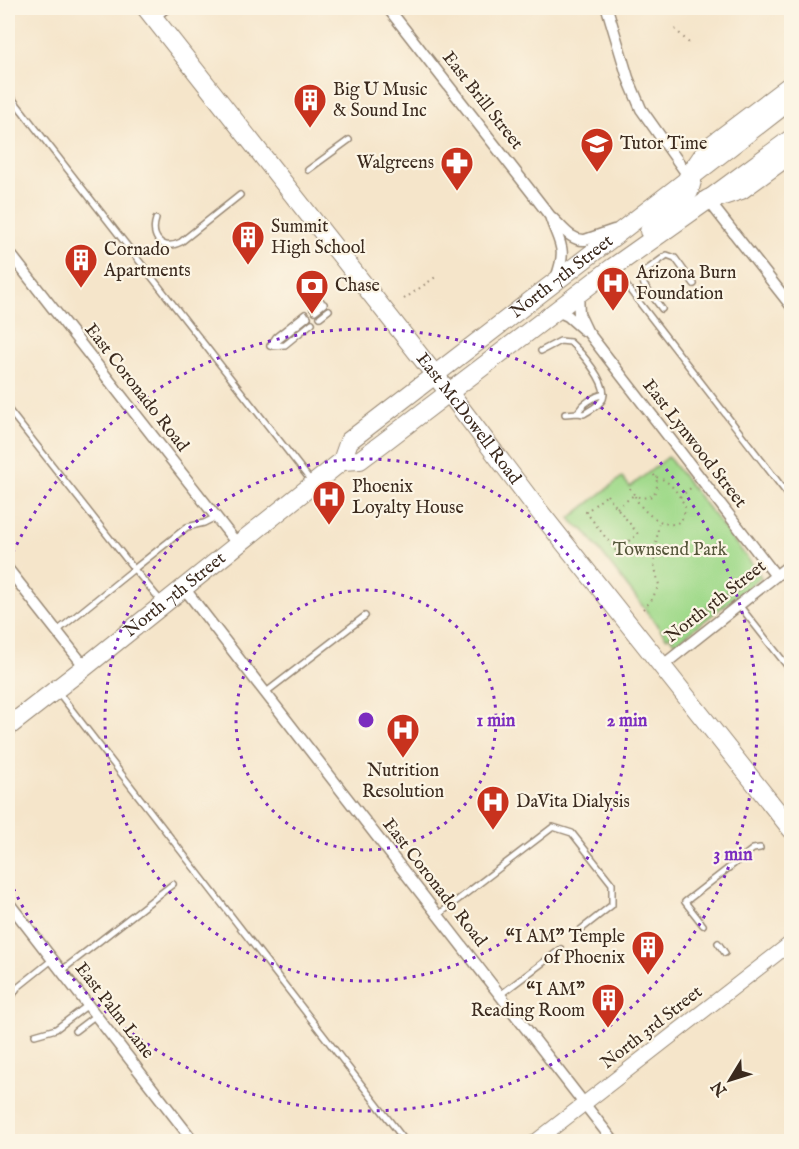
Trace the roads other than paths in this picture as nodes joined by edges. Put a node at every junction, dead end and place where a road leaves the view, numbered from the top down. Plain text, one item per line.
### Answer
1 (388, 8) edge
2 (607, 8) edge
3 (155, 11) edge
4 (792, 85) edge
5 (8, 93) edge
6 (792, 99) edge
7 (792, 138) edge
8 (349, 140) dead end
9 (792, 152) edge
10 (308, 170) dead end
11 (689, 177) junction
12 (240, 195) dead end
13 (708, 200) junction
14 (550, 216) junction
15 (156, 219) dead end
16 (626, 226) junction
17 (646, 243) junction
18 (8, 251) edge
19 (612, 268) junction
20 (555, 281) junction
21 (694, 284) dead end
22 (578, 294) junction
23 (322, 302) dead end
24 (792, 307) edge
25 (314, 309) dead end
26 (662, 309) dead end
27 (329, 310) dead end
28 (557, 311) junction
29 (306, 316) dead end
30 (320, 317) dead end
31 (312, 323) dead end
32 (587, 332) junction
33 (205, 333) dead end
34 (199, 337) junction
35 (542, 351) dead end
36 (434, 375) junction
37 (450, 394) junction
38 (8, 409) edge
39 (565, 414) dead end
40 (342, 461) junction
41 (314, 484) junction
42 (792, 500) edge
43 (216, 517) junction
44 (238, 544) junction
45 (792, 563) edge
46 (8, 569) edge
47 (134, 569) junction
48 (776, 576) junction
49 (184, 588) junction
50 (164, 604) junction
51 (739, 605) junction
52 (365, 616) dead end
53 (56, 632) junction
54 (662, 666) junction
55 (85, 668) junction
56 (792, 672) edge
57 (56, 690) junction
58 (265, 693) junction
59 (8, 727) edge
60 (792, 830) edge
61 (760, 848) dead end
62 (173, 884) dead end
63 (10, 909) edge
64 (438, 915) junction
65 (703, 925) dead end
66 (579, 931) dead end
67 (792, 942) edge
68 (718, 943) dead end
69 (561, 949) dead end
70 (725, 953) dead end
71 (52, 960) junction
72 (61, 971) junction
73 (500, 995) junction
74 (10, 1000) dead end
75 (88, 1005) junction
76 (96, 1015) junction
77 (75, 1031) dead end
78 (35, 1035) dead end
79 (584, 1103) junction
80 (194, 1142) edge
81 (406, 1142) edge
82 (535, 1142) edge
83 (614, 1142) edge

1 - 14 street, East Brill Street
2 - 11 street
3 - 36 main road, East McDowell Road
4 - 11 highway
5 - 34 lane
6 - 11 main road, North 7th Street
7 - 13 main road, North 7th Street
8 - 10 lane
9 - 13 highway
11 - 16 main road, North 7th Street
11 - 17 main road
12 - 15 lane
13 - 17 main road, North 7th Street
13 - 24 street
14 - 16 street, East Brill Street
14 - 20 street, East Brill Street
16 - 20 main road, North 7th Street
17 - 19 main road, North 7th Street
18 - 43 street, East Coronado Road
19 - 22 main road, North 7th Street
19 - 42 lane
20 - 36 main road, North 7th Street
21 - 26 lane
22 - 28 main road, North 7th Street
22 - 32 street, East Lynwood Street
23 - 25 lane
27 - 30 lane
28 - 32 street, East Lynwood Street
28 - 37 main road, North 7th Street
29 - 31 lane
32 - 48 street, East Lynwood Street
33 - 34 lane
34 - 41 lane
35 - 39 lane
36 - 37 main road, East McDowell Road
36 - 40 main road, North 7th Street
37 - 40 main road, North 7th Street
37 - 54 main road, East McDowell Road
38 - 47 lane
40 - 41 main road, North 7th Street
41 - 44 main road, North 7th Street
43 - 44 street, East Coronado Road
43 - 47 lane
44 - 49 main road, North 7th Street
45 - 48 street, North 5th Street
46 - 53 street
47 - 50 lane
47 - 53 lane
48 - 51 street, North 5th Street
49 - 50 main road, North 7th Street
49 - 58 street, East Coronado Road
50 - 55 main road, North 7th Street
51 - 54 street, North 5th Street
51 - 56 lane
52 - 58 lane
53 - 55 street
54 - 60 main road, East McDowell Road
55 - 57 main road, North 7th Street
57 - 59 main road, North 7th Street
57 - 81 lane
58 - 64 street, East Coronado Road
61 - 65 lane
62 - 72 lane
63 - 71 street, East Palm Lane
64 - 66 lane
64 - 73 street, East Coronado Road
67 - 79 street, North 3rd Street
68 - 70 lane
69 - 73 lane
71 - 72 street, East Palm Lane
71 - 74 lane
72 - 75 street, East Palm Lane
73 - 79 street, East Coronado Road
75 - 76 street, East Palm Lane
75 - 78 lane
76 - 77 lane
76 - 80 street, East Palm Lane
79 - 82 street, North 3rd Street
79 - 83 street, East Coronado Road

